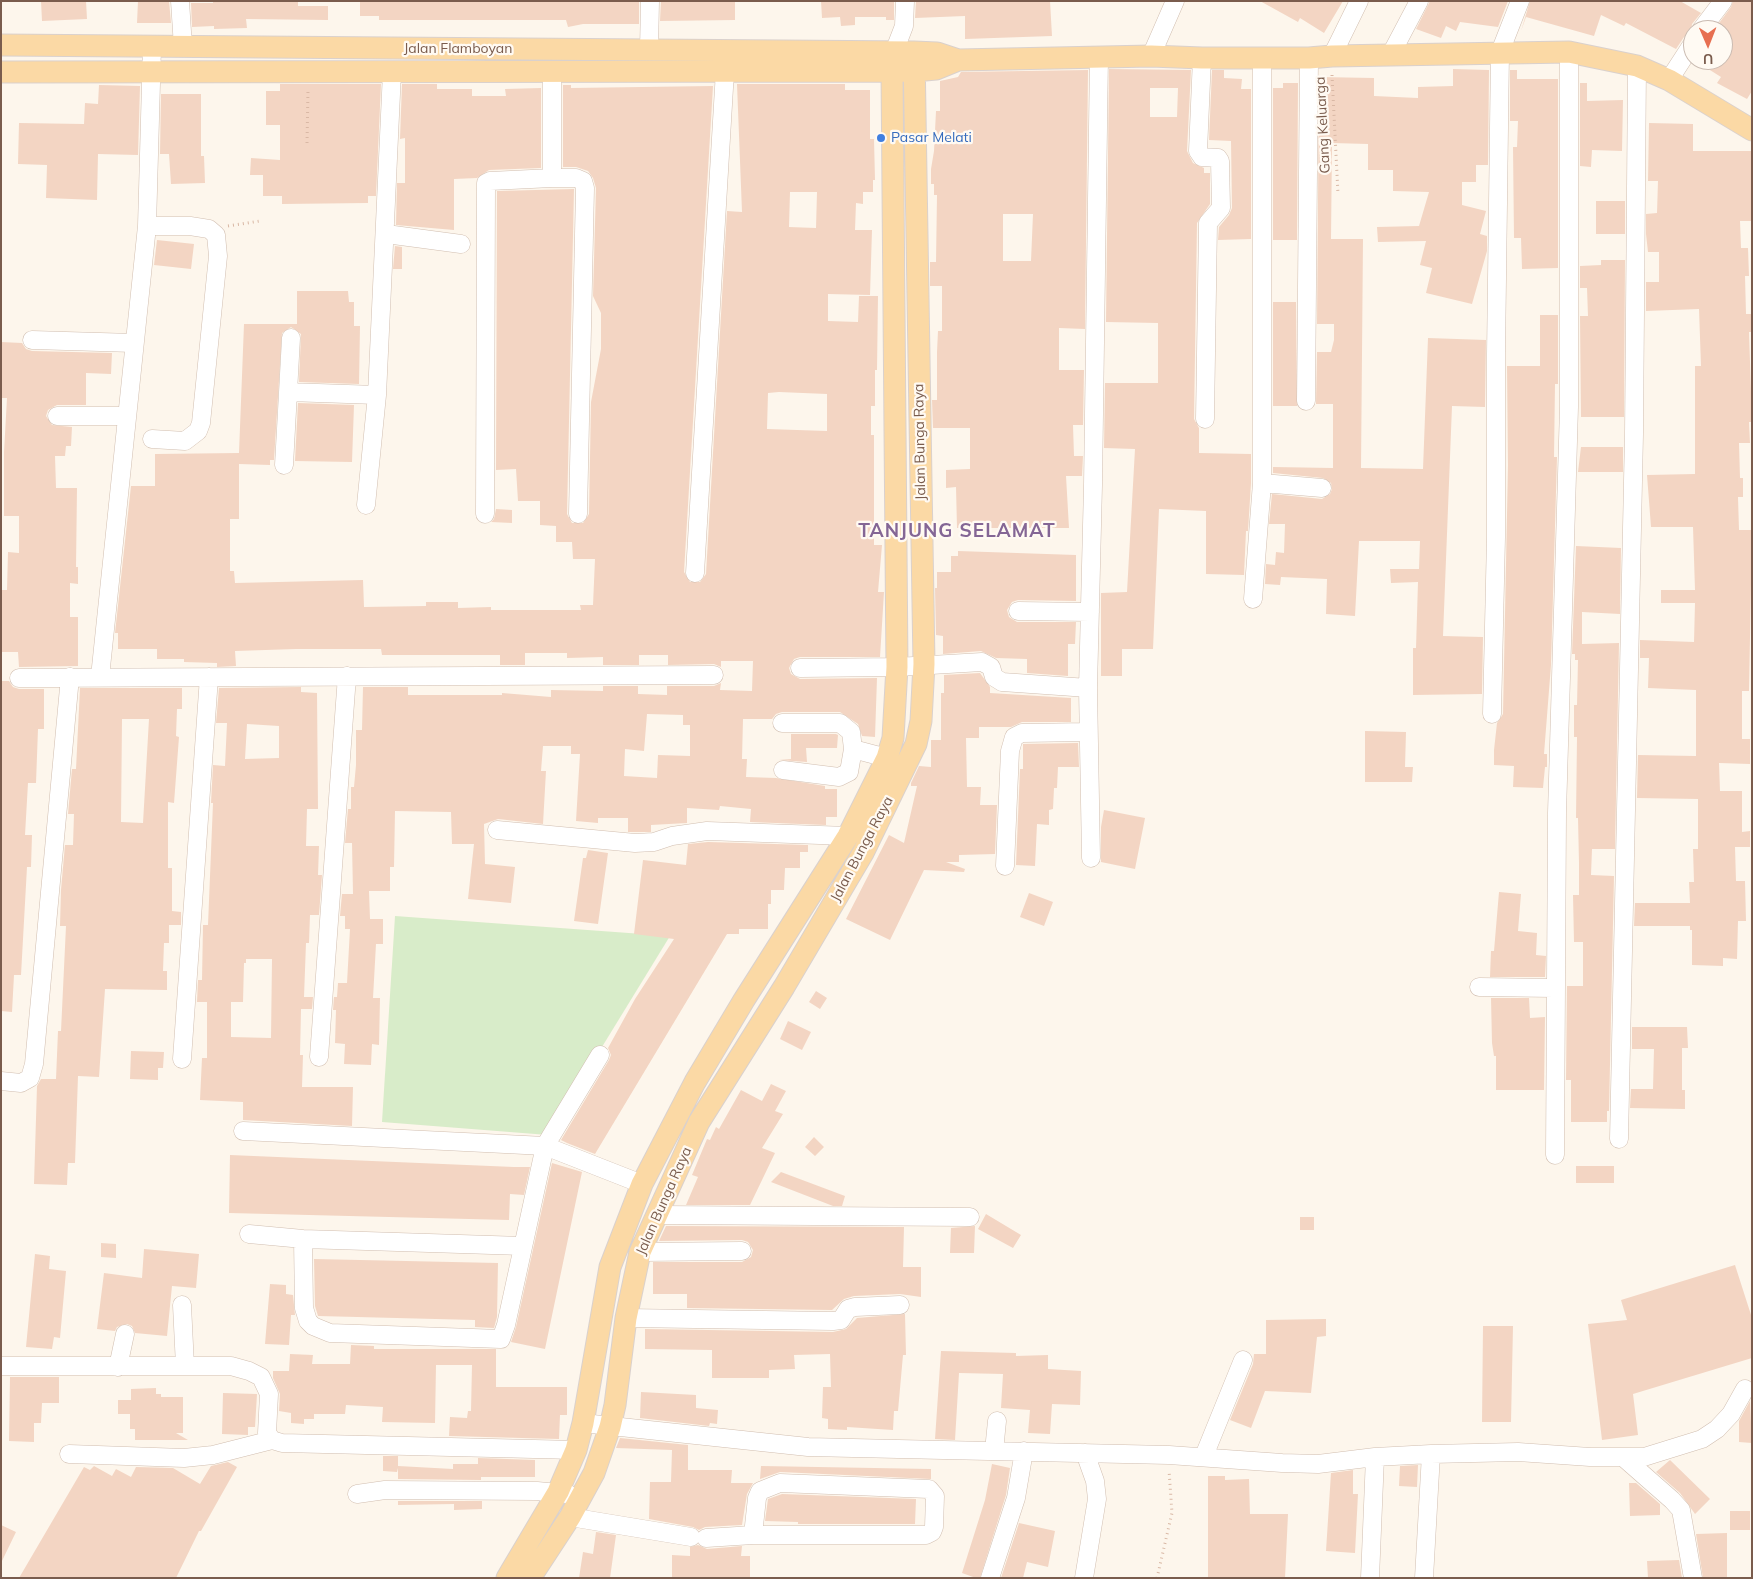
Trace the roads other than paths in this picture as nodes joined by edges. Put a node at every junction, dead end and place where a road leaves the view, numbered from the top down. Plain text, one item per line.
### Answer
1 (180, 1) edge
2 (650, 1) edge
3 (905, 1) edge
4 (1175, 1) edge
5 (1359, 1) edge
6 (1419, 1) edge
7 (1520, 1) edge
8 (1723, 1) edge
9 (1709, 20) edge
10 (1, 45) edge
11 (152, 46) junction
12 (183, 47) junction
13 (649, 50) junction
14 (1500, 52) junction
15 (1569, 52) junction
16 (1099, 56) junction
17 (1151, 56) junction
18 (1332, 56) junction
19 (1390, 56) junction
20 (1262, 57) junction
21 (1202, 58) junction
22 (1309, 58) junction
23 (1683, 58) edge
24 (903, 61) junction
25 (1637, 66) junction
26 (552, 71) junction
27 (725, 71) junction
28 (1, 72) edge
29 (152, 72) junction
30 (392, 72) junction
31 (1669, 80) junction
32 (1752, 130) edge
33 (552, 178) junction
34 (147, 226) junction
35 (386, 234) junction
36 (461, 244) dead end
37 (291, 338) dead end
38 (32, 340) dead end
39 (134, 343) junction
40 (288, 392) junction
41 (376, 395) junction
42 (1306, 401) dead end
43 (57, 416) dead end
44 (127, 416) junction
45 (1205, 419) dead end
46 (152, 439) dead end
47 (284, 465) dead end
48 (1262, 483) junction
49 (1322, 488) dead end
50 (366, 505) dead end
51 (485, 514) dead end
52 (578, 514) dead end
53 (695, 573) dead end
54 (1253, 599) dead end
55 (1018, 611) dead end
56 (1090, 612) junction
57 (924, 664) junction
58 (897, 667) junction
59 (800, 668) dead end
60 (714, 675) dead end
61 (347, 676) junction
62 (70, 677) junction
63 (100, 677) junction
64 (209, 677) junction
65 (19, 678) dead end
66 (1088, 688) junction
67 (1492, 714) dead end
68 (782, 723) dead end
69 (1088, 732) junction
70 (853, 749) junction
71 (886, 758) junction
72 (783, 770) dead end
73 (497, 830) dead end
74 (848, 836) junction
75 (1091, 858) dead end
76 (1005, 866) dead end
77 (1479, 987) dead end
78 (1554, 988) junction
79 (600, 1055) dead end
80 (319, 1057) dead end
81 (182, 1059) dead end
82 (1, 1081) edge
83 (243, 1131) dead end
84 (1619, 1139) dead end
85 (545, 1146) junction
86 (662, 1147) junction
87 (1555, 1155) dead end
88 (683, 1157) junction
89 (642, 1184) junction
90 (657, 1215) junction
91 (970, 1217) dead end
92 (249, 1234) dead end
93 (303, 1239) junction
94 (523, 1246) junction
95 (742, 1251) dead end
96 (640, 1252) junction
97 (900, 1304) dead end
98 (182, 1305) dead end
99 (626, 1318) junction
100 (125, 1334) dead end
101 (1243, 1360) dead end
102 (1, 1366) edge
103 (185, 1366) junction
104 (118, 1367) junction
105 (1745, 1389) dead end
106 (996, 1421) dead end
107 (583, 1423) junction
108 (610, 1427) junction
109 (272, 1440) junction
110 (576, 1450) junction
111 (994, 1451) junction
112 (1024, 1451) junction
113 (1086, 1453) junction
114 (69, 1454) dead end
115 (1431, 1454) junction
116 (1204, 1456) junction
117 (1375, 1457) junction
118 (1623, 1457) junction
119 (558, 1492) junction
120 (357, 1494) dead end
121 (582, 1496) junction
122 (570, 1517) junction
123 (753, 1535) junction
124 (507, 1578) edge
125 (530, 1578) edge
126 (990, 1578) edge
127 (1084, 1578) edge
128 (1370, 1578) edge
129 (1424, 1578) edge
130 (1694, 1578) edge

1 - 12 street
2 - 13 street
3 - 24 street
4 - 17 street
5 - 18 street
6 - 19 street
7 - 14 street
8 - 9 street
10 - 11 main road, Jalan Flamboyan
11 - 12 main road, Jalan Flamboyan
11 - 29 street
12 - 13 main road, Jalan Flamboyan
13 - 24 main road, Jalan Flamboyan
14 - 15 main road
14 - 19 main road
14 - 67 street
15 - 25 main road
15 - 78 street
16 - 17 main road
16 - 24 main road
16 - 56 street
17 - 21 main road
18 - 19 main road
18 - 22 main road
20 - 21 main road
20 - 22 main road
20 - 48 street
21 - 45 street
22 - 42 street
23 - 31 street
24 - 27 main road, Jalan Flamboyan
24 - 57 main road, Jalan Bunga Raya
24 - 58 main road, Jalan Bunga Raya
25 - 31 main road
25 - 84 street
26 - 27 main road, Jalan Flamboyan
26 - 30 main road, Jalan Flamboyan
26 - 33 street
27 - 53 street
28 - 29 main road, Jalan Flamboyan
29 - 30 main road, Jalan Flamboyan
29 - 34 street
30 - 35 street
31 - 32 main road
33 - 51 street
33 - 52 street
34 - 39 street
34 - 46 street
35 - 36 street
35 - 41 street
37 - 40 street
38 - 39 street
39 - 44 street
40 - 41 street
40 - 47 street
41 - 50 street
43 - 44 street
44 - 63 street
48 - 49 street
48 - 54 street
55 - 56 street
56 - 66 street
57 - 58 street
57 - 66 street
57 - 88 main road, Jalan Bunga Raya
58 - 59 street
58 - 71 main road, Jalan Bunga Raya
60 - 61 street
61 - 64 street
61 - 80 street
62 - 63 street
62 - 65 street
62 - 82 street
63 - 64 street
64 - 81 street
66 - 69 street
68 - 70 street
69 - 75 street
69 - 76 street
70 - 71 street
70 - 72 street
71 - 74 main road, Jalan Bunga Raya
73 - 74 street
74 - 86 main road, Jalan Bunga Raya
77 - 78 street
78 - 87 street
79 - 85 street
83 - 85 street
85 - 89 street
85 - 94 street
86 - 88 main road
86 - 89 main road, Jalan Bunga Raya
88 - 90 main road, Jalan Bunga Raya
89 - 107 main road, Jalan Bunga Raya
90 - 91 street
90 - 96 main road, Jalan Bunga Raya
92 - 93 street
93 - 94 street
93 - 94 street
95 - 96 street
96 - 99 main road, Jalan Bunga Raya
97 - 99 street
98 - 103 street
99 - 108 main road, Jalan Bunga Raya
100 - 104 street
101 - 116 street
102 - 104 street
103 - 104 street
103 - 109 street
105 - 118 street
106 - 111 street
107 - 108 street
107 - 110 main road, Jalan Bunga Raya
108 - 111 street
108 - 121 main road, Jalan Bunga Raya
109 - 110 street
109 - 114 street
110 - 119 main road, Jalan Bunga Raya
111 - 112 street
112 - 113 street
112 - 126 street
113 - 116 street
113 - 127 street
115 - 117 street
115 - 118 street
115 - 129 street
116 - 117 street
117 - 128 street
118 - 130 street
119 - 120 street
119 - 121 street
119 - 124 main road, Jalan Bunga Raya
121 - 122 main road, Jalan Bunga Raya
122 - 123 street
122 - 125 main road, Jalan Bunga Raya
123 - 123 street

